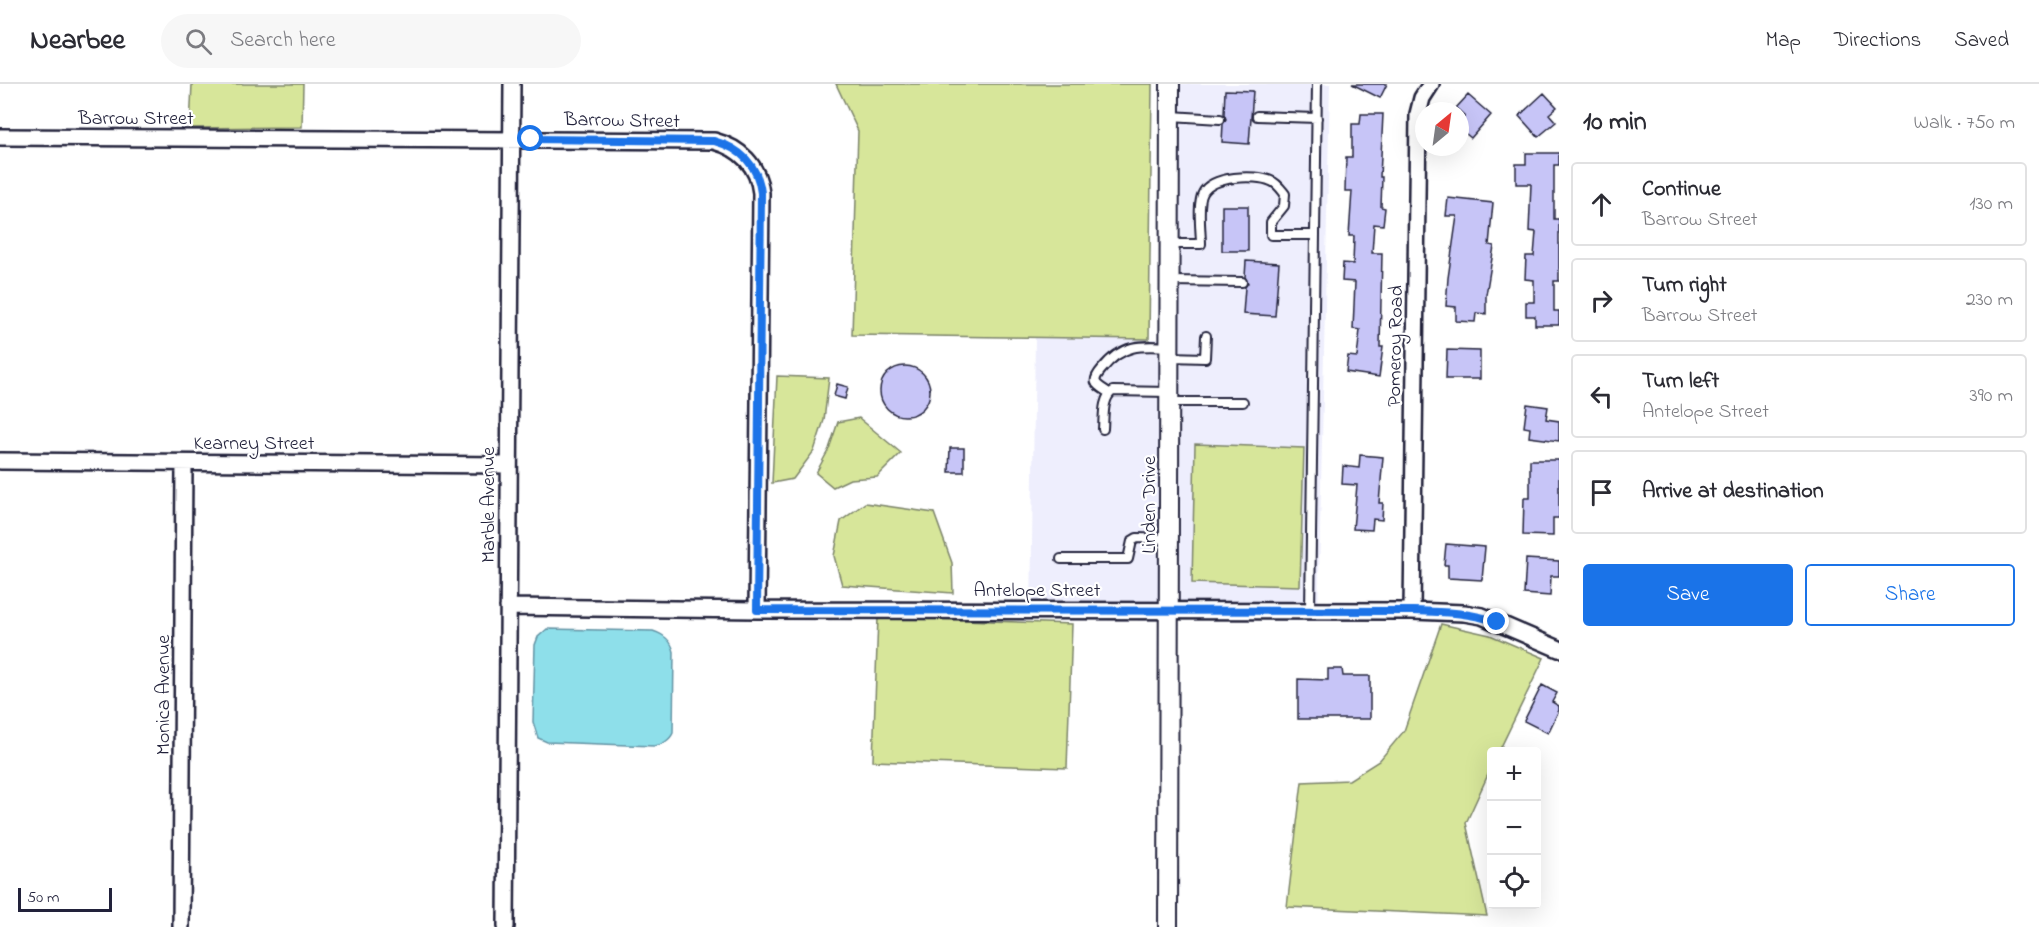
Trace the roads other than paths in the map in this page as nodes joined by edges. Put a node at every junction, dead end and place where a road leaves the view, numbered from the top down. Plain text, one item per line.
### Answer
1 (512, 84) edge
2 (1170, 84) edge
3 (1317, 84) edge
4 (1431, 84) edge
5 (1170, 116) junction
6 (1257, 116) dead end
7 (1220, 118) dead end
8 (1317, 118) junction
9 (0, 137) edge
10 (511, 139) junction
11 (1315, 235) junction
12 (1170, 244) junction
13 (1170, 282) junction
14 (1242, 282) dead end
15 (1206, 336) dead end
16 (1170, 352) junction
17 (1109, 393) junction
18 (1170, 397) junction
19 (1242, 402) dead end
20 (1103, 429) dead end
21 (0, 461) edge
22 (184, 463) junction
23 (508, 465) junction
24 (1170, 539) junction
25 (1060, 559) dead end
26 (508, 607) junction
27 (757, 610) junction
28 (1170, 610) junction
29 (1310, 611) junction
30 (1413, 611) junction
31 (1559, 649) edge
32 (181, 927) edge
33 (506, 927) edge
34 (1168, 927) edge

1 - 10 street, Marble Avenue
2 - 5 street, Linden Drive
3 - 8 lane
4 - 30 street, Pomeroy Road
5 - 7 lane
5 - 12 street, Linden Drive
6 - 8 lane
8 - 11 lane
9 - 10 street, Barrow Street
10 - 23 street, Marble Avenue
10 - 27 street, Barrow Street
11 - 12 lane
11 - 29 lane
12 - 13 street, Linden Drive
13 - 14 lane
13 - 16 street, Linden Drive
15 - 16 lane
16 - 17 lane
16 - 18 street, Linden Drive
17 - 18 lane
17 - 20 lane
18 - 19 lane
18 - 24 street, Linden Drive
21 - 22 street, Kearney Street
22 - 23 street, Kearney Street
22 - 32 street, Monica Avenue
23 - 26 street, Marble Avenue
24 - 25 lane
24 - 28 street, Linden Drive
26 - 27 street, Antelope Street
26 - 33 street, Marble Avenue
27 - 28 street, Antelope Street
28 - 29 street, Antelope Street
28 - 34 street, Linden Drive
29 - 30 street, Antelope Street
30 - 31 street, Antelope Street

